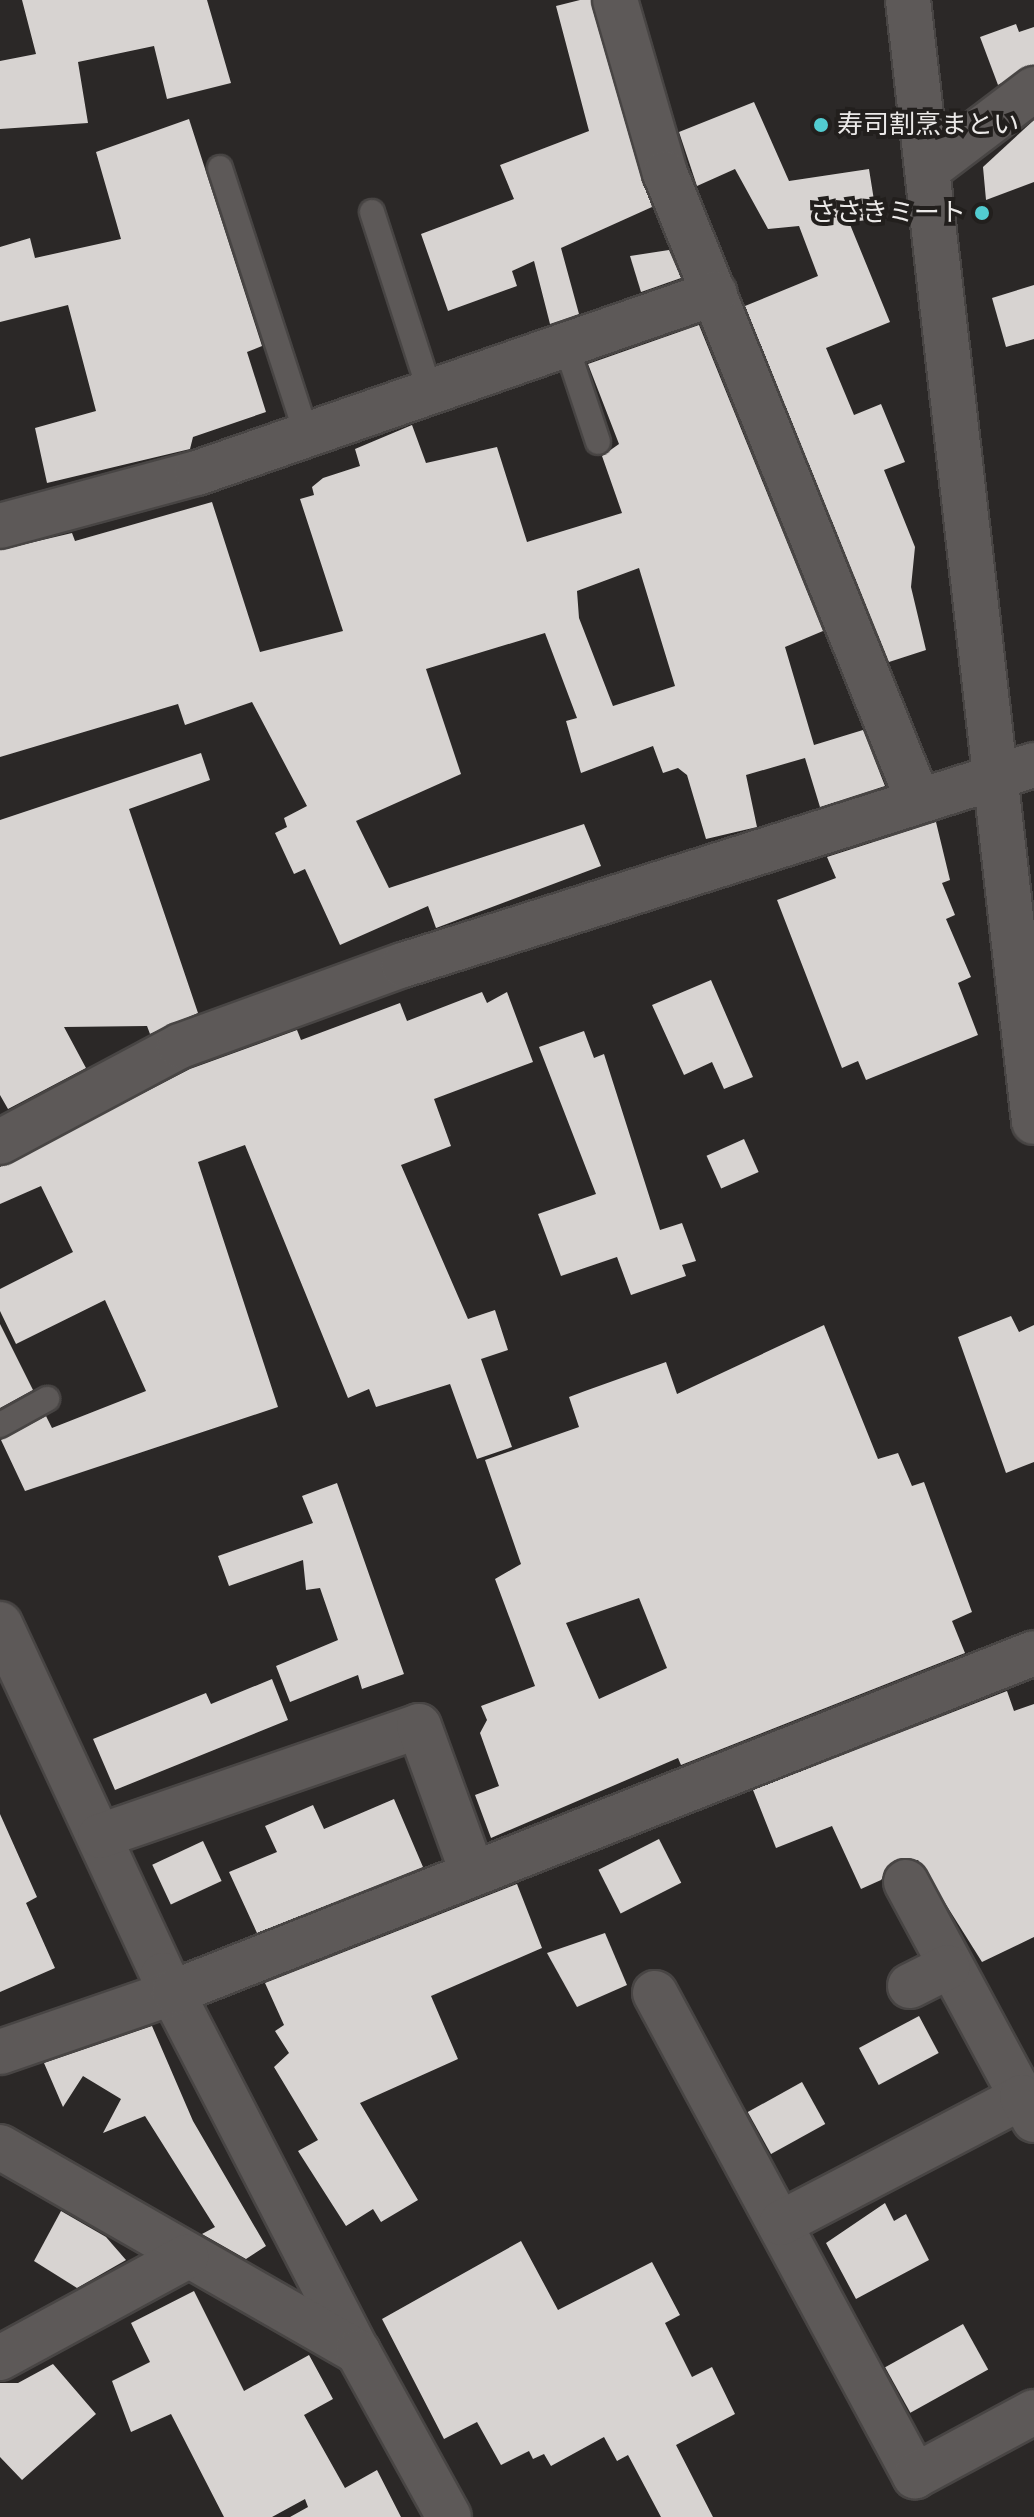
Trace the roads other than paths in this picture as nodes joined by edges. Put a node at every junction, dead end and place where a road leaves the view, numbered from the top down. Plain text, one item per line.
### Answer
1 (615, 0) edge
2 (908, 0) edge
3 (1034, 89) edge
4 (220, 168) dead end
5 (930, 168) junction
6 (372, 212) dead end
7 (715, 293) junction
8 (566, 345) junction
9 (430, 392) junction
10 (307, 435) junction
11 (598, 442) dead end
12 (0, 526) edge
13 (1016, 770) edge
14 (918, 800) junction
15 (1034, 1122) edge
16 (0, 1142) edge
17 (47, 1399) dead end
18 (0, 1425) edge
19 (0, 1624) edge
20 (1034, 1653) edge
21 (100, 1836) junction
22 (472, 1872) junction
23 (906, 1882) dead end
24 (174, 1992) junction
25 (655, 1993) dead end
26 (0, 2052) edge
27 (1028, 2109) edge
28 (0, 2147) edge
29 (781, 2223) junction
30 (186, 2257) junction
31 (358, 2352) junction
32 (0, 2358) edge
33 (1034, 2412) edge
34 (449, 2517) edge

1 - 7 street
2 - 5 street
3 - 5 street
4 - 10 lane
5 - 13 street
6 - 9 lane
7 - 8 street
7 - 14 street
8 - 9 street
8 - 11 lane
9 - 10 street
10 - 12 street
13 - 14 street
13 - 15 street
14 - 16 street
17 - 18 lane
19 - 21 street
20 - 22 street
21 - 22 street
21 - 24 street
22 - 24 street
23 - 27 street
24 - 26 street
24 - 31 street
25 - 29 street
27 - 29 street
28 - 30 street
29 - 33 street
30 - 31 street
30 - 32 street
31 - 34 street

